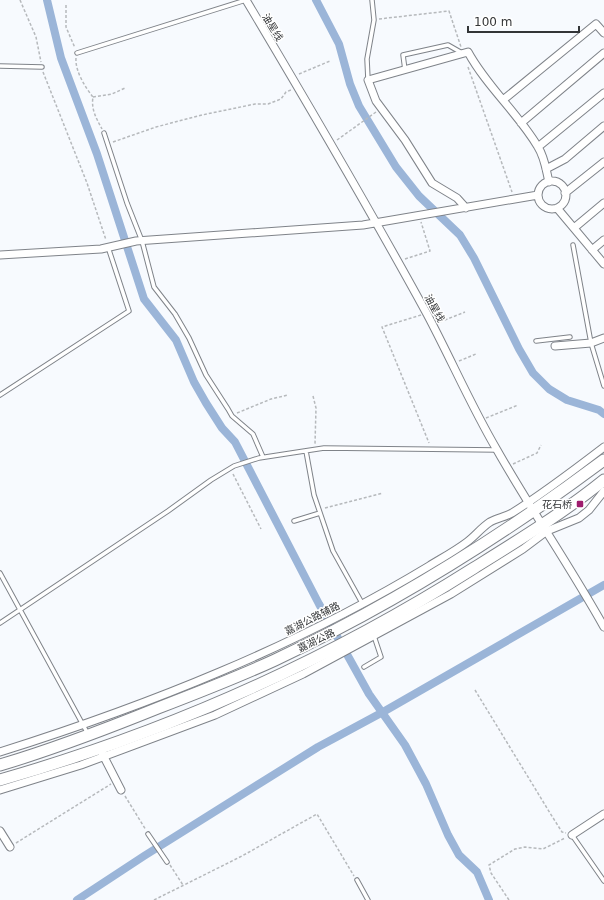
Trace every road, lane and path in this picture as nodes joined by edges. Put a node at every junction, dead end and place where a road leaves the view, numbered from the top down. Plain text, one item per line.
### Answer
1 (20, 0) edge
2 (246, 0) edge
3 (372, 0) edge
4 (66, 5) dead end
5 (374, 20) junction
6 (604, 33) edge
7 (77, 53) junction
8 (604, 53) edge
9 (463, 54) junction
10 (330, 61) dead end
11 (0, 66) edge
12 (42, 67) junction
13 (405, 70) junction
14 (291, 77) junction
15 (368, 80) junction
16 (297, 87) junction
17 (125, 88) dead end
18 (604, 93) edge
19 (93, 97) junction
20 (503, 100) junction
21 (373, 114) dead end
22 (521, 123) junction
23 (604, 126) edge
24 (104, 133) joint
25 (107, 144) junction
26 (331, 145) junction
27 (538, 147) junction
28 (604, 162) edge
29 (546, 169) junction
30 (549, 182) junction
31 (566, 193) junction
32 (538, 195) junction
33 (514, 199) junction
34 (604, 203) edge
35 (466, 208) junction
36 (557, 208) junction
37 (421, 216) junction
38 (376, 222) junction
39 (574, 228) junction
40 (604, 240) edge
41 (139, 241) junction
42 (573, 245) dead end
43 (111, 247) junction
44 (592, 250) junction
45 (0, 255) edge
46 (397, 261) junction
47 (604, 264) edge
48 (465, 312) dead end
49 (426, 313) junction
50 (433, 325) junction
51 (570, 337) dead end
52 (604, 338) edge
53 (536, 341) dead end
54 (591, 343) junction
55 (558, 344) junction
56 (476, 354) dead end
57 (452, 364) junction
58 (604, 386) edge
59 (0, 395) edge
60 (288, 395) dead end
61 (313, 396) dead end
62 (518, 405) dead end
63 (232, 416) junction
64 (480, 420) junction
65 (541, 445) dead end
66 (604, 447) edge
67 (429, 449) junction
68 (315, 450) junction
69 (497, 450) junction
70 (306, 451) junction
71 (261, 458) junction
72 (604, 460) edge
73 (507, 466) junction
74 (230, 469) junction
75 (604, 480) edge
76 (604, 491) edge
77 (383, 493) dead end
78 (532, 506) junction
79 (319, 512) junction
80 (294, 521) dead end
81 (545, 528) junction
82 (262, 529) dead end
83 (0, 573) edge
84 (362, 603) junction
85 (20, 610) junction
86 (342, 620) junction
87 (0, 623) edge
88 (604, 627) edge
89 (374, 636) junction
90 (356, 642) junction
91 (364, 667) dead end
92 (475, 690) dead end
93 (83, 725) junction
94 (89, 735) junction
95 (0, 752) edge
96 (102, 753) junction
97 (0, 764) edge
98 (0, 780) edge
99 (116, 781) junction
100 (0, 790) edge
101 (121, 790) joint
102 (604, 814) edge
103 (0, 831) edge
104 (148, 834) joint
105 (572, 835) junction
106 (10, 847) joint
107 (167, 862) joint
108 (357, 880) joint
109 (604, 881) edge
110 (184, 886) junction
111 (154, 900) edge
112 (368, 900) edge
113 (509, 900) edge

1 - 12 path
2 - 7 lane
2 - 14 street, 油星线
3 - 5 lane
4 - 7 path
5 - 9 path
5 - 15 lane
6 - 20 street
7 - 19 path
8 - 22 street
9 - 13 street
9 - 13 lane
9 - 20 street
9 - 33 path
10 - 14 path
11 - 12 lane
12 - 43 path
13 - 15 street
14 - 16 street, 油星线
15 - 35 street
16 - 25 path
16 - 26 street, 油星线
17 - 19 path
18 - 27 street
19 - 24 path
20 - 22 street
21 - 26 path
22 - 27 street
23 - 29 street
24 - 25 lane
25 - 41 lane
26 - 38 street, 油星线
27 - 29 street
28 - 31 street
29 - 30 street
30 - 31 street
30 - 32 street
31 - 36 street
32 - 33 street
32 - 36 street
33 - 35 street
34 - 39 street
35 - 37 street
36 - 39 street
37 - 38 street
37 - 46 path
38 - 41 street
38 - 46 street, 油星线
39 - 44 street
40 - 44 street
41 - 43 street
41 - 63 lane
42 - 54 lane
43 - 45 street
43 - 59 lane
44 - 47 street
46 - 49 street, 油星线
48 - 50 path
49 - 50 street, 油星线
49 - 67 path
50 - 57 street, 油星线
51 - 55 lane
52 - 54 street
53 - 55 lane
54 - 55 street
54 - 58 lane
56 - 57 path
57 - 64 street, 油星线
60 - 63 path
61 - 68 path
62 - 64 path
63 - 71 lane
64 - 69 street, 油星线
65 - 73 path
66 - 78 street, 嘉湖公路辅路
67 - 68 lane
67 - 69 lane
68 - 70 lane
69 - 73 street, 油星线
70 - 71 lane
70 - 79 lane
71 - 74 lane
72 - 78 main road, 嘉湖公路
73 - 78 street, 油星线
74 - 82 path
74 - 85 lane
75 - 81 main road, 嘉湖公路
76 - 81 street
77 - 79 path
78 - 81 street, 油星线
78 - 84 street, 嘉湖公路辅路
78 - 86 main road, 嘉湖公路
79 - 80 lane
79 - 84 lane
81 - 88 street, 油星线
81 - 89 street
81 - 90 main road, 嘉湖公路
83 - 85 lane
84 - 86 street, 嘉湖公路辅路
85 - 87 lane
85 - 93 lane
86 - 93 street, 嘉湖公路辅路
86 - 94 main road, 嘉湖公路
89 - 90 street
89 - 91 lane
90 - 96 main road, 嘉湖公路
92 - 105 path
93 - 94 lane
93 - 95 street, 嘉湖公路辅路
94 - 97 main road, 嘉湖公路
96 - 98 main road, 嘉湖公路
96 - 99 street
96 - 100 street
99 - 101 street
99 - 106 path
101 - 104 path
102 - 105 street
103 - 106 street
104 - 107 lane
105 - 109 lane
105 - 113 path
107 - 110 path
108 - 110 path
108 - 112 lane
110 - 111 path

